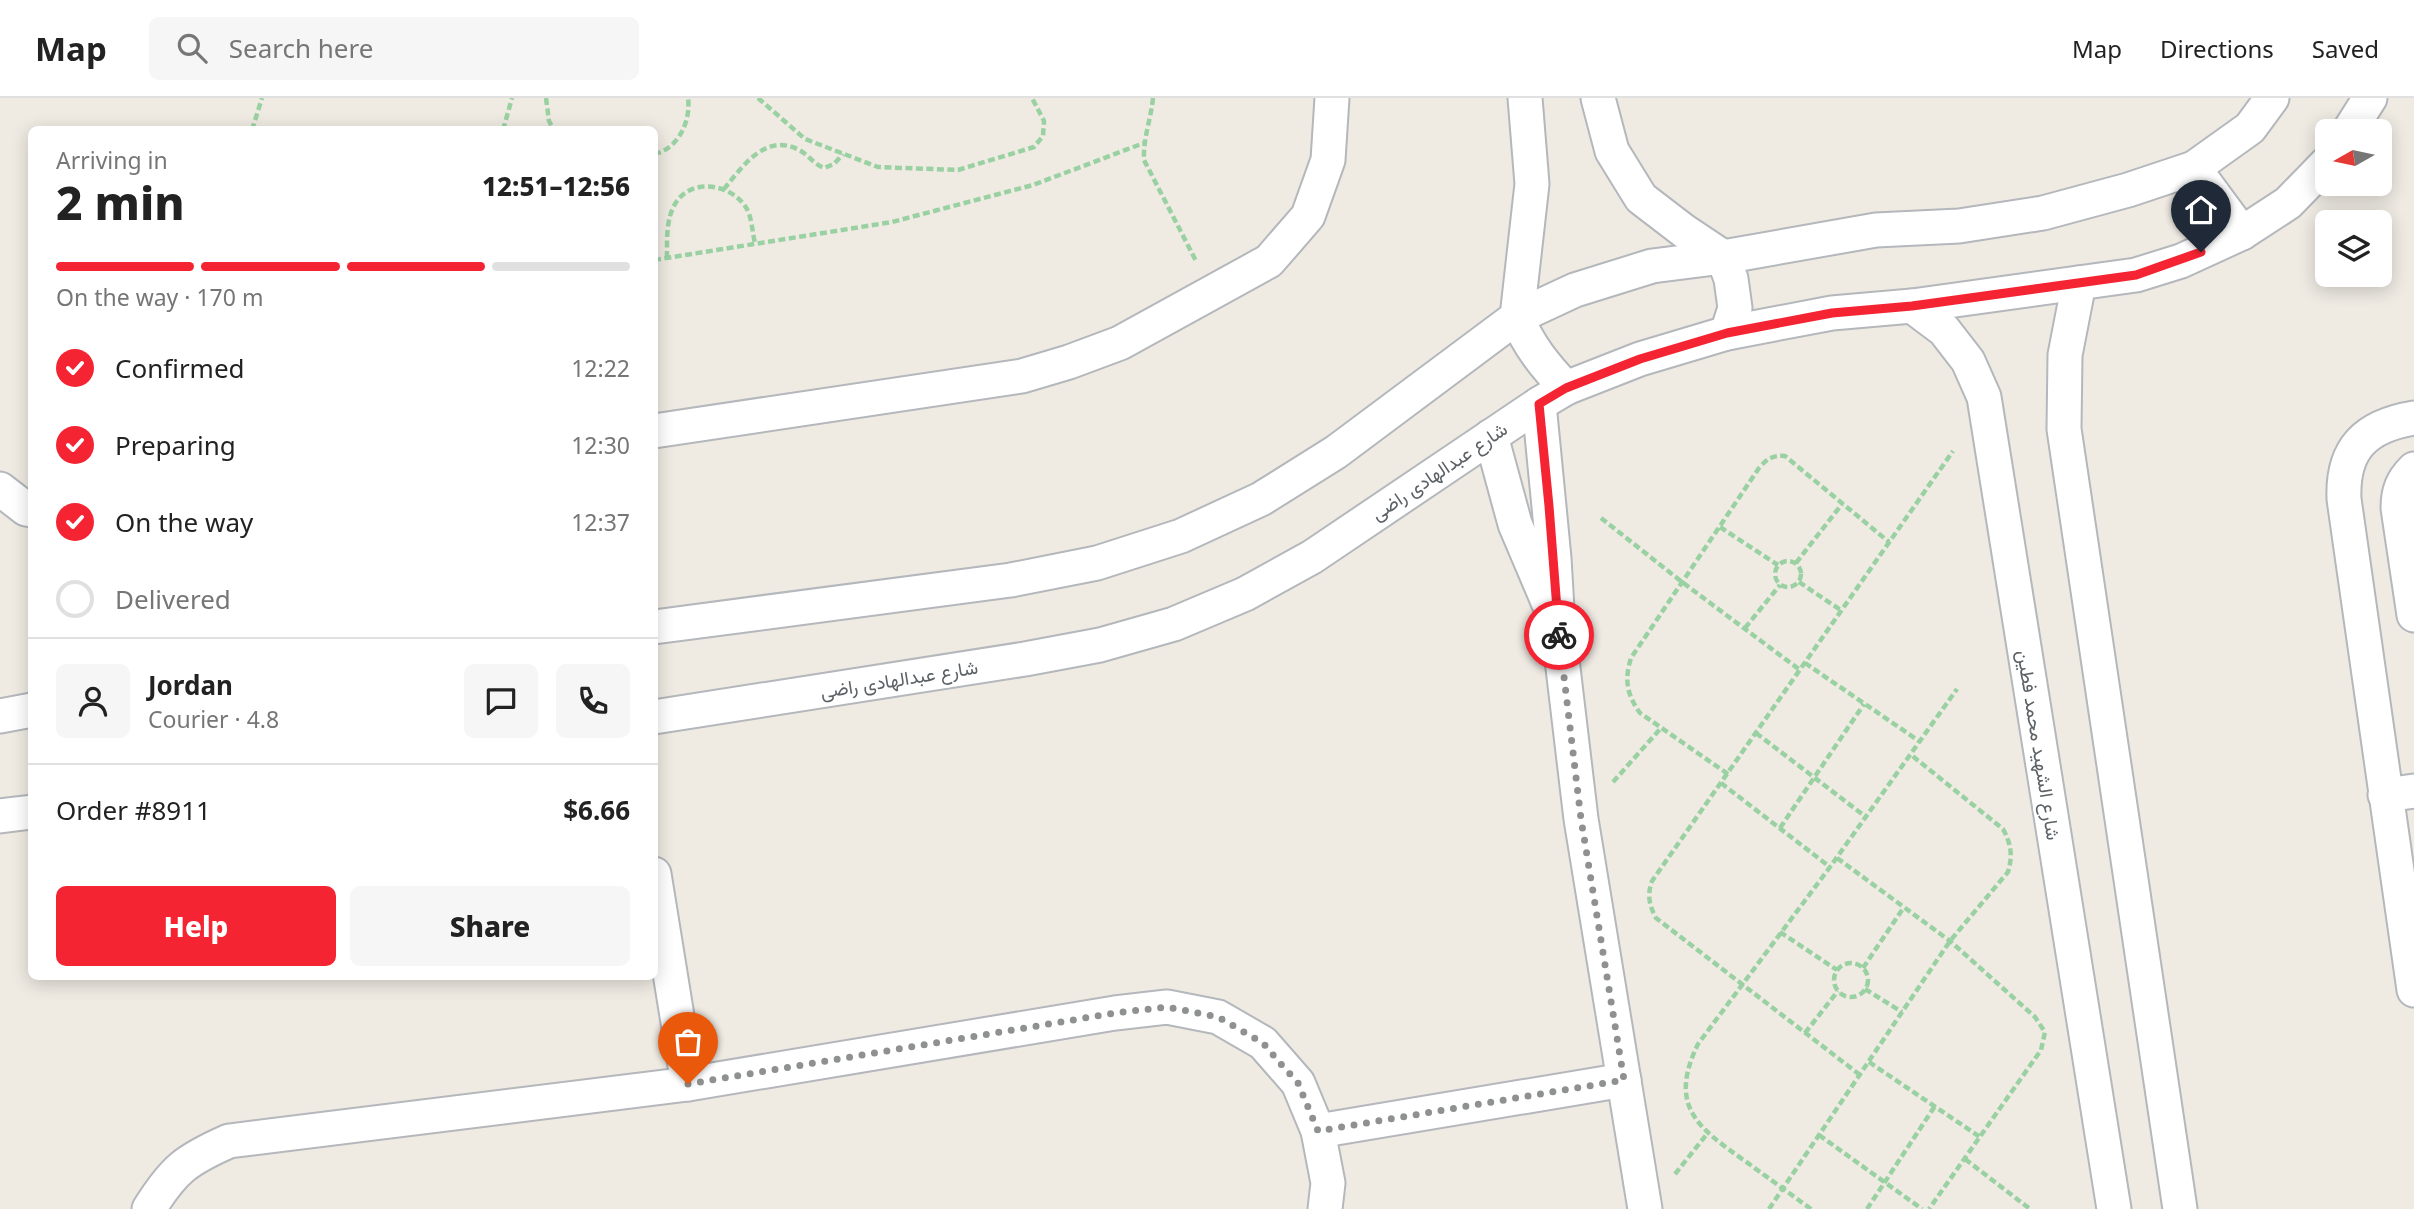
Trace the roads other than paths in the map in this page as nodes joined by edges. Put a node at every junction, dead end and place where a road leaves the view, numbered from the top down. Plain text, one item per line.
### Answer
1 (1332, 98) edge
2 (1525, 98) edge
3 (1598, 98) edge
4 (2272, 98) edge
5 (2370, 98) edge
6 (2357, 119) edge
7 (2194, 168) junction
8 (2315, 175) edge
9 (2242, 233) junction
10 (1723, 257) junction
11 (2079, 283) junction
12 (1912, 306) junction
13 (1517, 317) junction
14 (1727, 333) junction
15 (1553, 396) junction
16 (2414, 418) edge
17 (658, 430) edge
18 (1491, 436) junction
19 (2414, 469) edge
20 (0, 489) edge
21 (28, 509) edge
22 (2414, 615) edge
23 (658, 626) edge
24 (1558, 626) junction
25 (28, 711) edge
26 (0, 716) edge
27 (658, 716) edge
28 (2400, 793) edge
29 (28, 813) edge
30 (0, 817) edge
31 (2407, 891) edge
32 (658, 899) edge
33 (2414, 990) edge
34 (1624, 1080) junction
35 (688, 1084) junction
36 (1318, 1131) junction
37 (149, 1209) edge
38 (1325, 1209) edge
39 (1645, 1209) edge
40 (2114, 1209) edge
41 (2180, 1209) edge

1 - 17 street
2 - 13 street
3 - 10 street
4 - 7 street
5 - 6 street
7 - 9 street
7 - 10 street
8 - 9 street, شارع عبدالهادى راضى
9 - 11 street, شارع عبدالهادى راضى
10 - 13 street
10 - 14 street
11 - 12 street, شارع عبدالهادى راضى
11 - 41 street
12 - 14 street, شارع عبدالهادى راضى
12 - 40 street, شارع الشهيد محمد فطين
13 - 15 street
13 - 23 street
14 - 15 street, شارع عبدالهادى راضى
15 - 18 street, شارع عبدالهادى راضى
15 - 24 street
16 - 28 street
18 - 24 street
18 - 27 street, شارع عبدالهادى راضى
19 - 22 street
20 - 21 street
24 - 34 street
25 - 26 street
28 - 31 street
29 - 30 street
31 - 33 street
32 - 35 street
34 - 36 street
34 - 39 street
35 - 36 street
35 - 37 street
36 - 38 street

